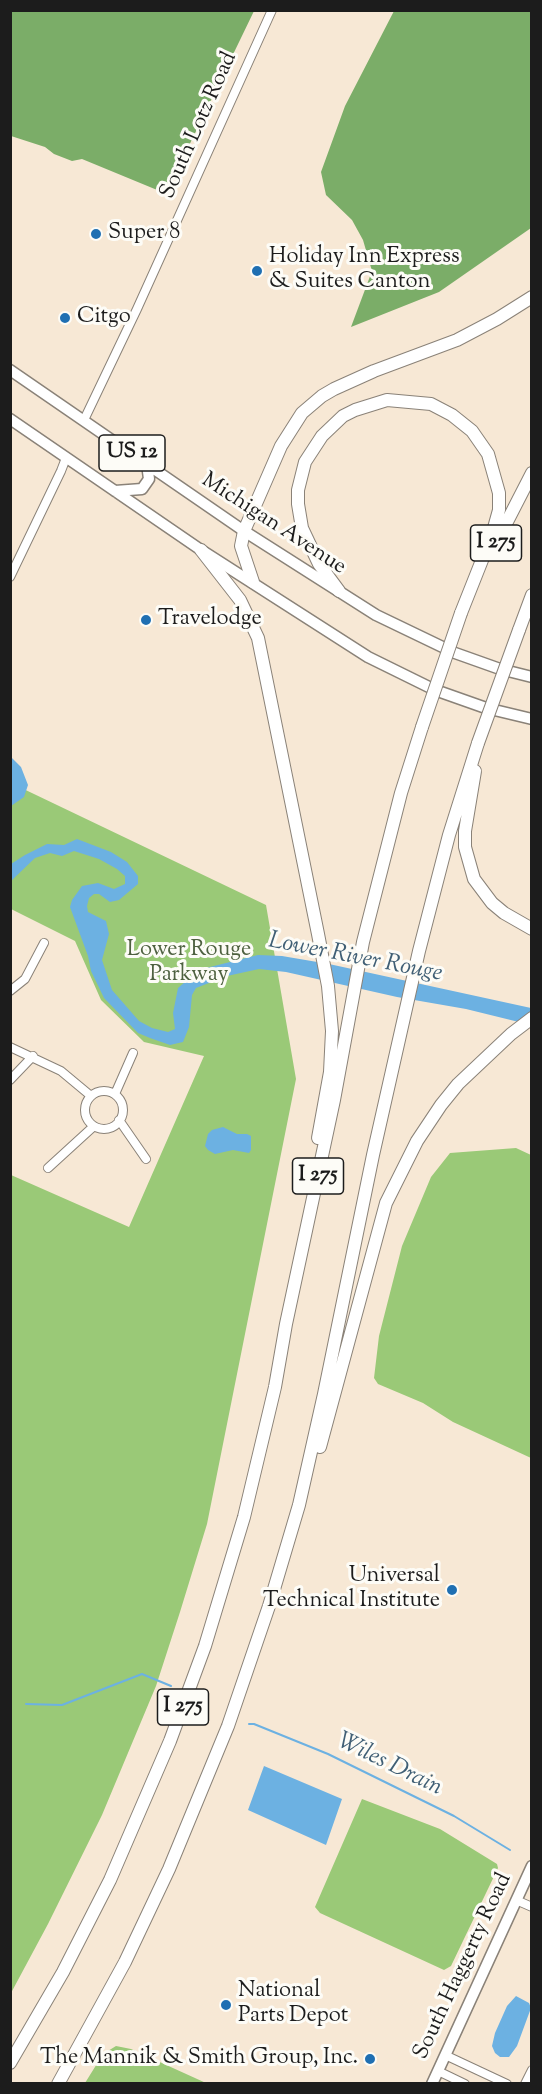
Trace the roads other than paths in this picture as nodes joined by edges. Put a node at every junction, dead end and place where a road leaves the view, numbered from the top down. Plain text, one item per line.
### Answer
1 (272, 10) edge
2 (531, 297) edge
3 (10, 370) edge
4 (10, 419) edge
5 (84, 420) junction
6 (66, 458) junction
7 (147, 464) junction
8 (531, 472) edge
9 (115, 492) junction
10 (244, 531) junction
11 (201, 550) junction
12 (10, 577) edge
13 (253, 582) junction
14 (339, 591) junction
15 (531, 596) edge
16 (461, 612) junction
17 (531, 677) edge
18 (531, 719) edge
19 (477, 746) junction
20 (531, 929) edge
21 (44, 943) dead end
22 (10, 991) edge
23 (531, 1018) edge
24 (10, 1047) edge
25 (134, 1053) dead end
26 (33, 1056) junction
27 (10, 1080) edge
28 (115, 1094) junction
29 (91, 1096) junction
30 (119, 1120) junction
31 (94, 1126) junction
32 (146, 1159) dead end
33 (48, 1168) dead end
34 (286, 1324) junction
35 (299, 1504) junction
36 (531, 1866) edge
37 (527, 1887) edge
38 (516, 1900) junction
39 (531, 1907) edge
40 (446, 2055) junction
41 (10, 2063) edge
42 (531, 2070) edge
43 (438, 2071) junction
44 (58, 2084) edge
45 (432, 2084) edge
46 (465, 2084) edge
47 (507, 2084) edge
48 (525, 2084) edge

1 - 5 street, South Lotz Road
2 - 10 highway
3 - 5 main road, Michigan Avenue / US 12
4 - 6 main road, US 12
5 - 7 main road, Michigan Avenue / US 12
6 - 9 main road, US 12
6 - 12 street
7 - 9 main road
7 - 10 main road, Michigan Avenue / US 12
8 - 16 highway, I 275
9 - 11 main road, US 12
10 - 13 highway
10 - 14 main road, Michigan Avenue / US 12
11 - 13 main road, US 12
11 - 34 highway
13 - 18 main road, US 12
14 - 16 highway
14 - 17 main road, Michigan Avenue / US 12
15 - 19 highway, I 275, bridge
16 - 34 highway, I 275, bridge
19 - 20 highway
19 - 35 highway, I 275
21 - 22 street
23 - 35 highway
24 - 26 street
25 - 28 street
26 - 27 street
26 - 29 street
28 - 29 street
28 - 30 street
29 - 31 street
30 - 31 street
30 - 32 street
31 - 33 street
34 - 41 highway, I 275
35 - 44 highway, I 275
36 - 37 main road, South Haggerty Road
37 - 38 main road, South Haggerty Road
38 - 39 street
38 - 40 main road, South Haggerty Road
40 - 43 main road, South Haggerty Road
40 - 47 street
42 - 48 street
43 - 45 main road, South Haggerty Road
43 - 46 street

